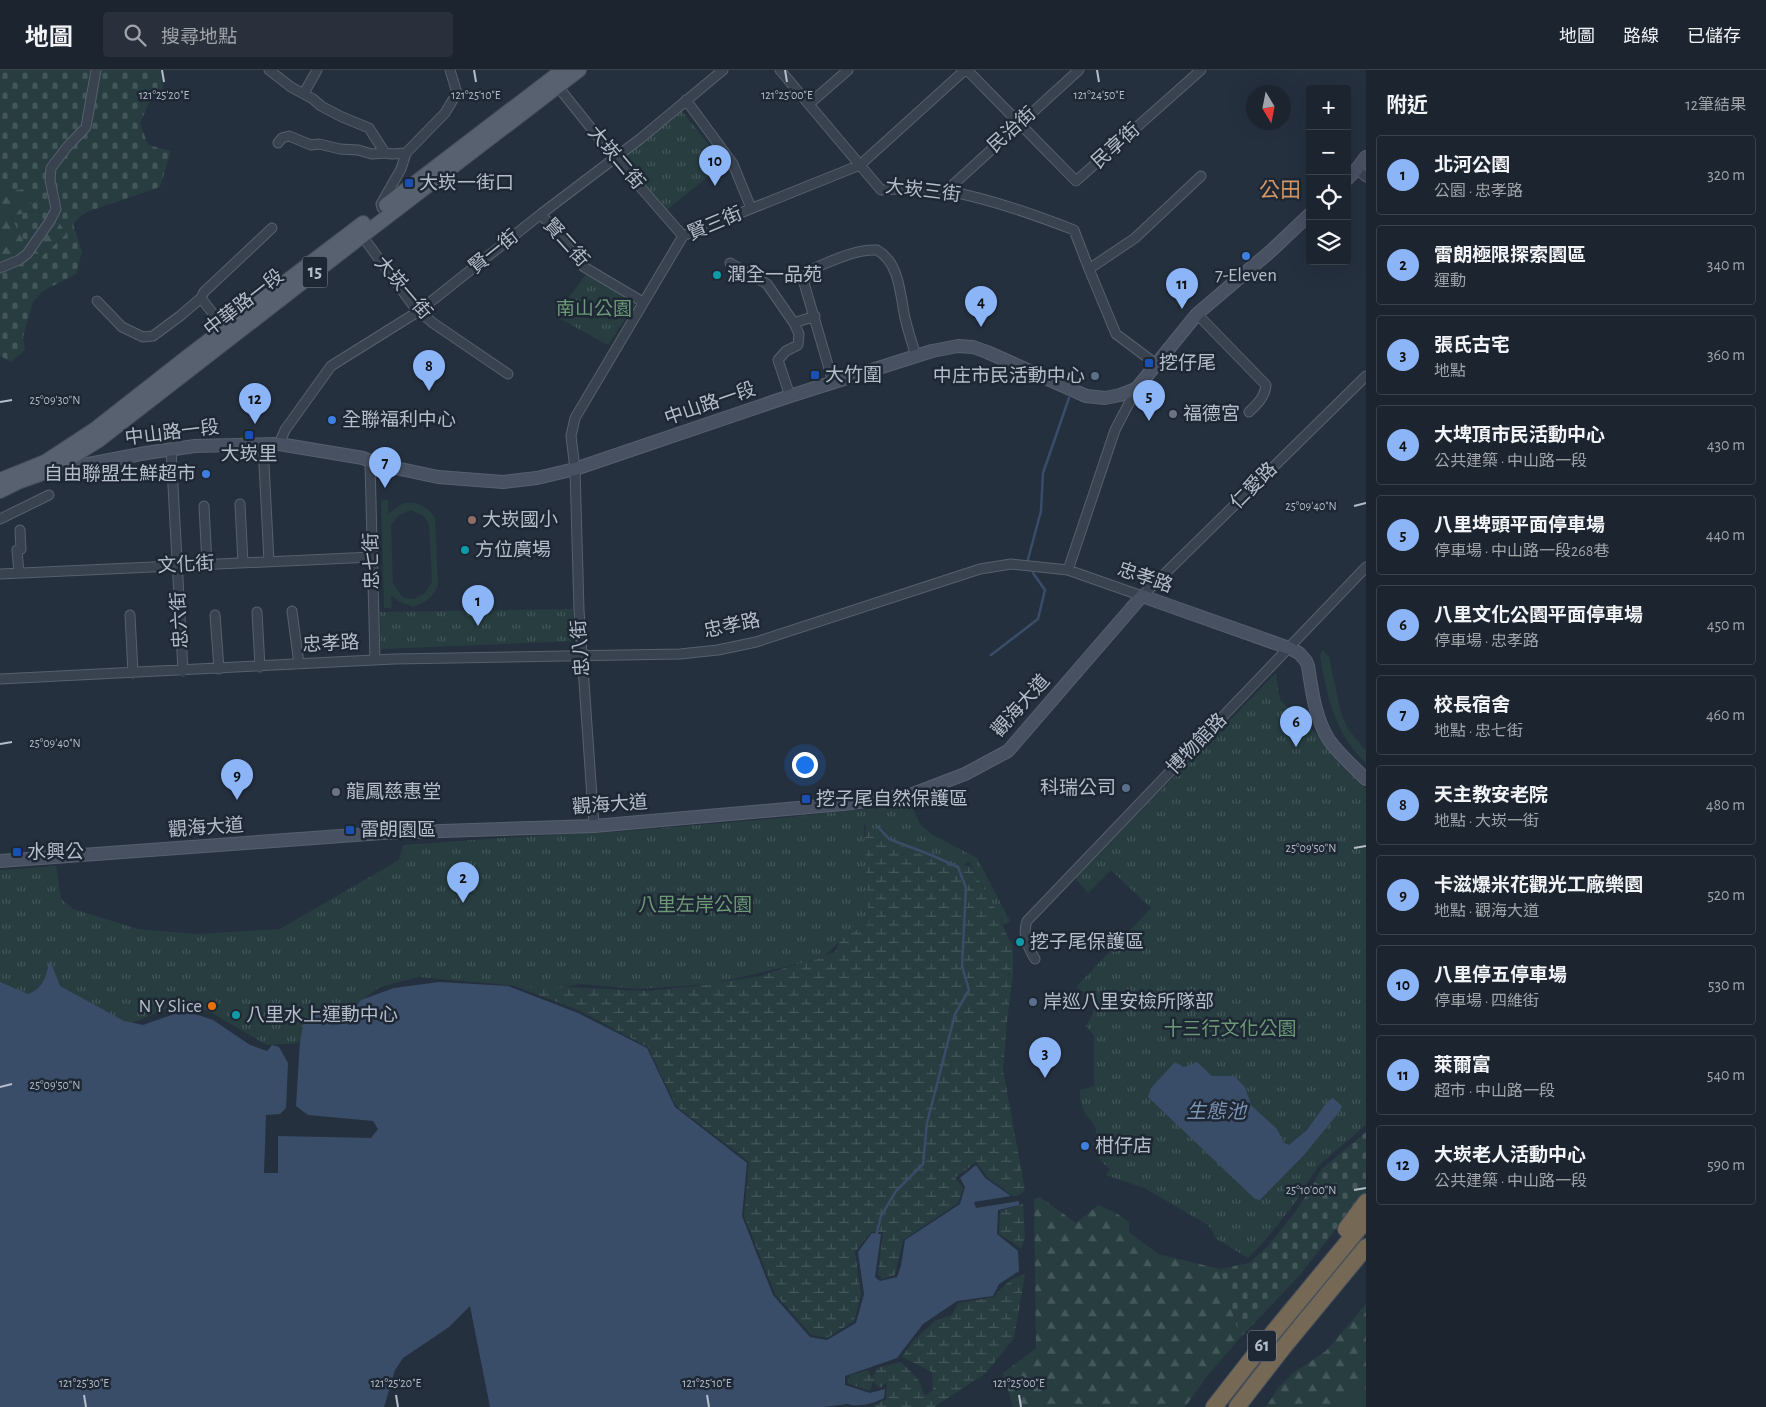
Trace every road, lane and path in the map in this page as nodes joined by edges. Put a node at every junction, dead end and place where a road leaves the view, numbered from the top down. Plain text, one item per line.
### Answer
1 (96, 70) edge
2 (269, 70) edge
3 (317, 70) edge
4 (450, 70) edge
5 (563, 70) edge
6 (579, 70) edge
7 (723, 70) edge
8 (780, 70) edge
9 (848, 70) edge
10 (966, 70) edge
11 (1079, 70) edge
12 (1201, 70) edge
13 (555, 83) junction
14 (304, 93) junction
15 (686, 100) junction
16 (809, 104) junction
17 (1019, 123) junction
18 (278, 143) dead end
19 (385, 153) junction
20 (406, 153) junction
21 (1366, 157) edge
22 (615, 158) junction
23 (860, 165) junction
24 (1361, 173) edge
25 (1201, 176) dead end
26 (946, 191) junction
27 (751, 208) junction
28 (385, 212) junction
29 (541, 214) junction
30 (1306, 218) edge
31 (272, 228) dead end
32 (359, 232) junction
33 (683, 236) junction
34 (730, 263) dead end
35 (0, 268) edge
36 (1089, 269) junction
37 (201, 298) junction
38 (97, 301) dead end
39 (643, 302) junction
40 (419, 311) junction
41 (1197, 314) junction
42 (815, 316) junction
43 (794, 323) junction
44 (224, 328) junction
45 (916, 356) junction
46 (1156, 364) junction
47 (508, 374) dead end
48 (1366, 376) edge
49 (833, 382) junction
50 (1137, 388) junction
51 (790, 396) junction
52 (1249, 412) dead end
53 (264, 444) junction
54 (279, 444) junction
55 (171, 449) junction
56 (370, 462) junction
57 (47, 467) junction
58 (575, 469) junction
59 (0, 480) edge
60 (0, 491) edge
61 (49, 495) dead end
62 (240, 504) dead end
63 (204, 506) dead end
64 (0, 519) edge
65 (20, 530) dead end
66 (372, 557) junction
67 (270, 562) junction
68 (243, 563) junction
69 (207, 564) junction
70 (178, 566) junction
71 (1366, 567) edge
72 (1068, 570) junction
73 (19, 573) junction
74 (0, 574) edge
75 (1142, 596) junction
76 (292, 611) dead end
77 (257, 612) dead end
78 (130, 615) dead end
79 (215, 615) dead end
80 (1289, 648) junction
81 (582, 655) junction
82 (374, 660) junction
83 (299, 664) junction
84 (260, 666) junction
85 (219, 669) junction
86 (182, 671) junction
87 (133, 673) junction
88 (0, 679) edge
89 (1366, 779) edge
90 (594, 826) junction
91 (0, 861) edge
92 (1035, 959) dead end
93 (1366, 1202) edge
94 (1366, 1220) edge
95 (1366, 1247) edge
96 (1366, 1265) edge
97 (1312, 1286) junction
98 (1282, 1349) junction
99 (1214, 1407) edge
100 (1237, 1407) edge

1 - 35 street
2 - 14 street
3 - 14 street
4 - 20 street
5 - 13 main road, 中華路一段 / 15
6 - 13 main road, 中華路一段 / 15
7 - 15 street, 賢一街
8 - 16 street, 大崁三街
9 - 16 street
10 - 17 street
10 - 23 street, 賢三街
11 - 17 street, 民治街
12 - 17 street, 民享街
13 - 22 street, 大崁二街
13 - 28 main road, 中華路一段 / 15
14 - 19 street
15 - 22 street, 賢一街
15 - 27 street
16 - 23 street, 大崁三街
17 - 26 street, 民治街
18 - 19 street
19 - 20 street
20 - 28 street
21 - 24 street
22 - 29 street, 賢一街
22 - 33 street, 大崁二街
23 - 26 street, 大崁三街
23 - 27 street, 賢三街
25 - 36 street
26 - 36 street, 大崁三街
27 - 33 street, 賢三街
28 - 32 main road, 中華路一段 / 15
29 - 39 street, 賢二街
29 - 40 street, 賢一街
30 - 41 street
31 - 37 street
32 - 40 street, 大崁一街
32 - 44 main road, 中華路一段 / 15
32 - 57 main road, 中華路一段 / 15
33 - 39 street, 賢三街
34 - 43 street
36 - 46 street
37 - 38 street
37 - 44 street
39 - 58 street, 賢三街
40 - 47 street, 大崁一街
40 - 54 street, 賢一街
41 - 46 street
41 - 52 street
42 - 43 street
42 - 45 street
42 - 49 street
43 - 51 street
44 - 57 main road, 中華路一段 / 15
45 - 49 street, 中山路一段
45 - 50 street, 中山路一段
46 - 50 street
48 - 75 street, 仁愛路
49 - 51 street, 中山路一段
50 - 72 street
51 - 58 street, 中山路一段
53 - 54 street, 中山路一段
53 - 55 street, 中山路一段
53 - 67 street
54 - 56 street, 中山路一段
55 - 57 street, 中山路一段
55 - 70 street, 忠六街
56 - 58 street, 中山路一段
56 - 66 street, 忠七街
57 - 59 main road, 15
57 - 60 main road, 15
58 - 81 street, 忠八街
61 - 64 street
62 - 68 street
63 - 69 street
65 - 73 street
66 - 67 street, 文化街
66 - 82 street, 忠七街
67 - 68 street, 文化街
68 - 69 street, 文化街
69 - 70 street, 文化街
70 - 73 street, 文化街
70 - 86 street, 忠六街
71 - 80 street, 博物館路
72 - 75 street, 忠孝路
72 - 81 street, 忠孝路
73 - 74 street, 文化街
75 - 80 street, 忠孝路
75 - 90 street, 觀海大道
76 - 83 street
77 - 84 street
78 - 87 street
79 - 85 street
80 - 89 street, 忠孝路
80 - 92 street, 博物館路
81 - 82 street, 忠孝路
81 - 90 street, 忠八街
82 - 83 street, 忠孝路
83 - 84 street, 忠孝路
84 - 85 street, 忠孝路
85 - 86 street, 忠孝路
86 - 87 street, 忠孝路
87 - 88 street, 忠孝路
90 - 91 street, 觀海大道
93 - 97 highway
94 - 97 highway, 61
95 - 98 highway, 61
96 - 98 highway
97 - 99 highway, 61
98 - 100 highway, 61

